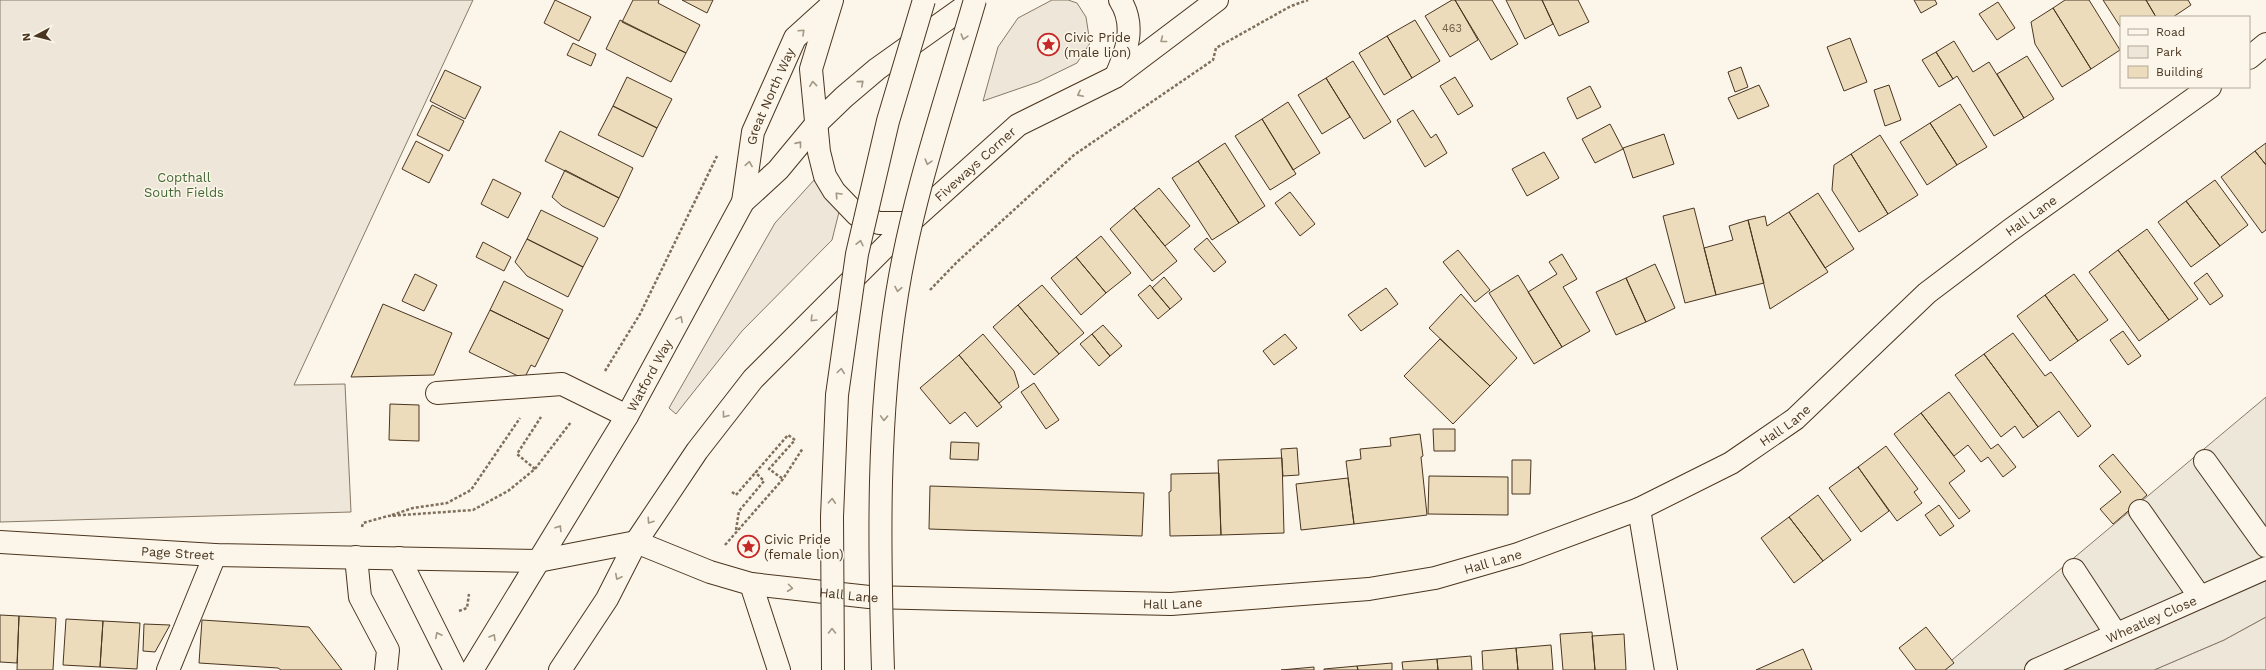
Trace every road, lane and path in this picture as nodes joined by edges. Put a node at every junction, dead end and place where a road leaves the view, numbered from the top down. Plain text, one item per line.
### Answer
1 (924, 0) edge
2 (974, 0) edge
3 (1120, 0) edge
4 (1217, 0) edge
5 (1308, 0) edge
6 (830, 4) edge
7 (2266, 44) edge
8 (2250, 57) edge
9 (1115, 77) junction
10 (2209, 88) edge
11 (817, 123) junction
12 (720, 150) dead end
13 (743, 202) junction
14 (909, 223) junction
15 (926, 295) dead end
16 (437, 393) dead end
17 (589, 397) junction
18 (524, 411) dead end
19 (544, 413) dead end
20 (627, 416) junction
21 (805, 446) dead end
22 (2205, 461) dead end
23 (535, 469) junction
24 (755, 472) junction
25 (784, 479) junction
26 (732, 492) dead end
27 (1639, 509) junction
28 (473, 510) junction
29 (2140, 512) dead end
30 (388, 516) junction
31 (474, 516) dead end
32 (736, 530) junction
33 (0, 542) edge
34 (636, 542) junction
35 (2266, 546) edge
36 (722, 548) dead end
37 (215, 555) junction
38 (356, 557) junction
39 (399, 558) junction
40 (538, 561) junction
41 (2266, 568) edge
42 (2074, 570) dead end
43 (751, 584) junction
44 (469, 594) dead end
45 (2200, 597) junction
46 (457, 612) dead end
47 (2116, 634) junction
48 (168, 670) edge
49 (386, 670) edge
50 (455, 670) edge
51 (472, 670) edge
52 (560, 670) edge
53 (779, 670) edge
54 (833, 670) edge
55 (883, 670) edge
56 (1666, 670) edge
57 (2036, 670) edge

54 -> 1 main road, bridge
11 -> 2 main road, Watford Way
2 -> 55 main road, bridge
3 - 9 main road
4 -> 9 main road
5 - 15 path
11 -> 6 main road, Great North Way
13 -> 6 main road, Great North Way
7 - 8 main road
9 -> 14 main road, Fiveways Corner
10 - 27 main road, Hall Lane
13 -> 11 main road, Watford Way
14 -> 11 main road
12 - 17 path
20 -> 13 main road, Watford Way
14 -> 34 main road
16 - 17 main road
17 - 20 main road
17 - 23 path
18 - 30 path
19 - 23 path
40 -> 20 main road, Watford Way
21 - 25 path
22 - 35 main road
23 - 28 path
24 - 25 path
24 - 26 path
24 - 32 path
25 - 32 path
43 -> 27 main road, Hall Lane
27 - 56 main road
28 - 30 path
28 - 31 path
29 - 45 main road
30 - 38 path
32 - 36 path
33 - 37 main road, Page Street
34 - 40 main road, Page Street
34 - 43 main road, Hall Lane
34 -> 52 main road
37 - 38 main road, Page Street
37 - 48 main road
38 - 39 main road, Page Street
38 - 49 main road
39 - 40 main road, Page Street
50 -> 39 main road
51 -> 40 main road, Watford Way
41 - 45 main road, Wheatley Close
42 - 47 main road
43 - 53 main road
44 - 46 path
45 - 47 main road, Wheatley Close
47 - 57 main road, Wheatley Close

